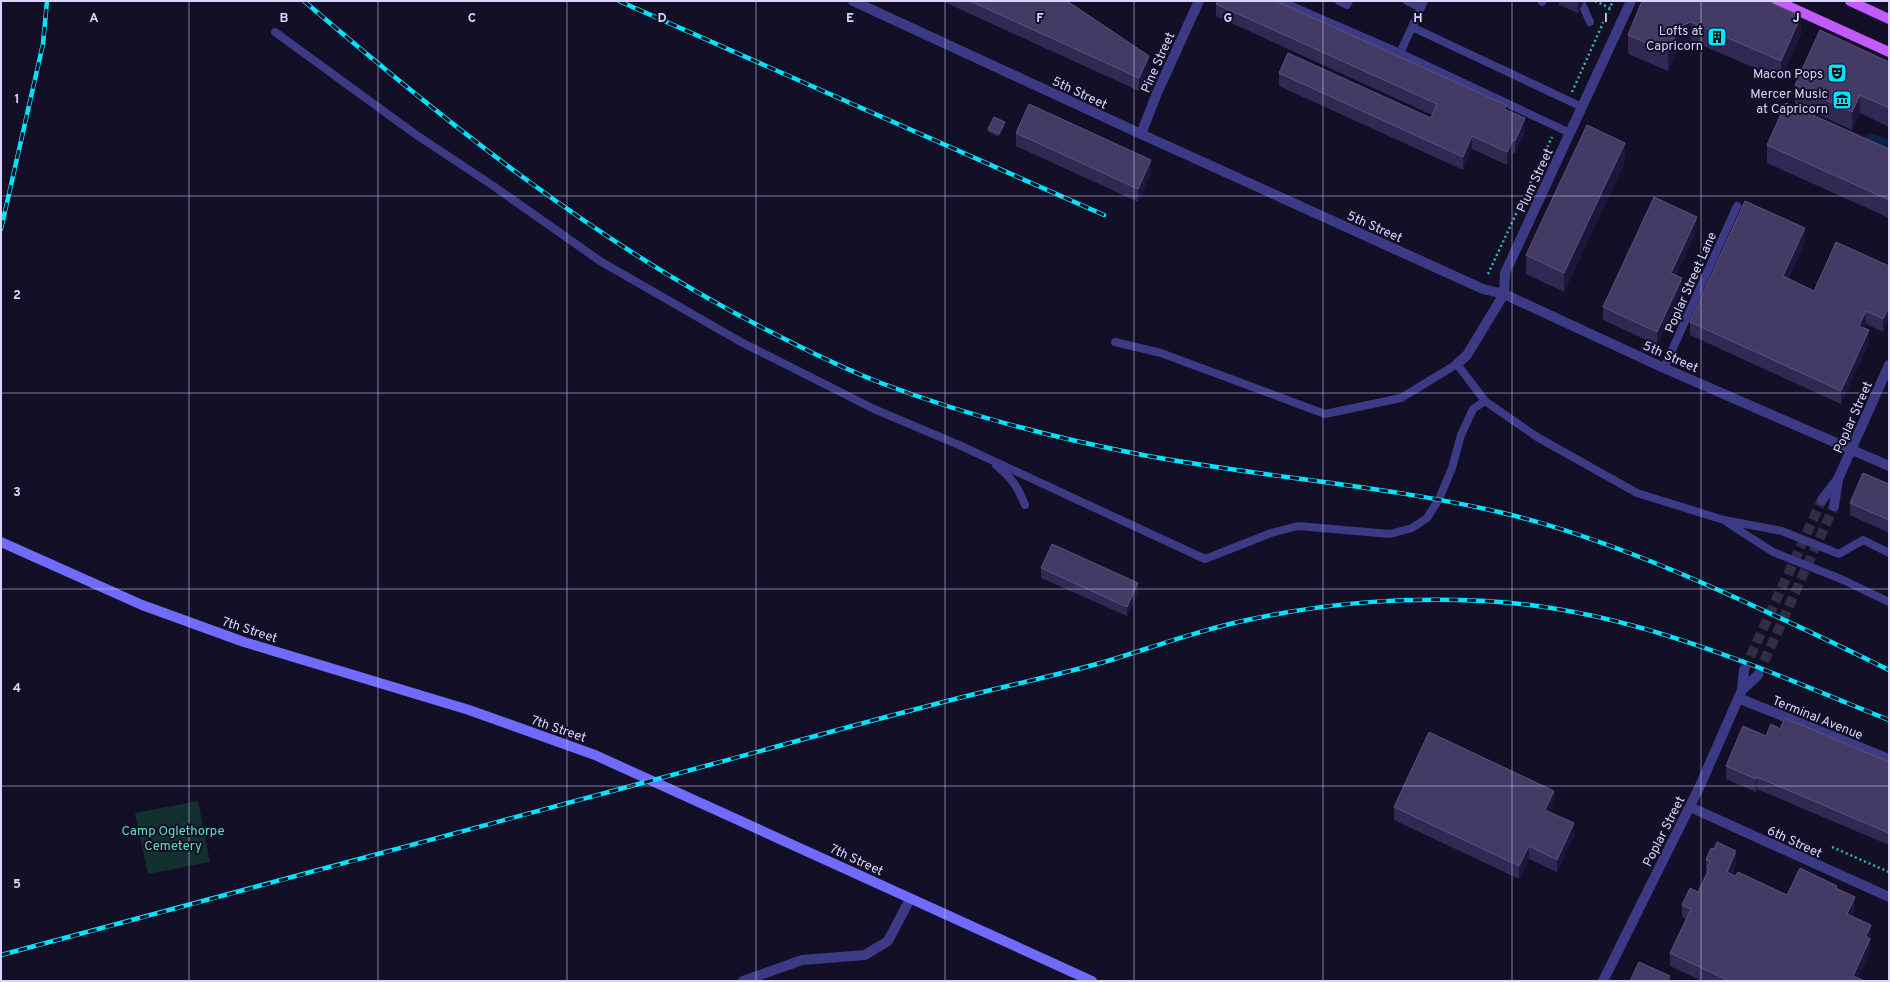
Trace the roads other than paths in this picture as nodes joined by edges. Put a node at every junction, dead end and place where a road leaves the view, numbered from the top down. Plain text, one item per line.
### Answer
1 (853, 1) edge
2 (1199, 1) edge
3 (1280, 1) edge
4 (1339, 1) edge
5 (1349, 1) edge
6 (1407, 1) edge
7 (1631, 1) edge
8 (1776, 1) edge
9 (1850, 1) edge
10 (1423, 4) edge
11 (1582, 4) dead end
12 (1889, 19) edge
13 (1590, 22) dead end
14 (1412, 27) junction
15 (275, 32) dead end
16 (1889, 52) edge
17 (1400, 53) junction
18 (1582, 107) junction
19 (1570, 133) junction
20 (1141, 134) junction
21 (1737, 206) dead end
22 (1504, 294) junction
23 (1115, 342) dead end
24 (1457, 364) junction
25 (1889, 365) edge
26 (1664, 368) junction
27 (1485, 401) junction
28 (1851, 449) junction
29 (988, 458) junction
30 (1889, 466) edge
31 (1838, 479) junction
32 (1822, 500) tunnel mouth
33 (1025, 505) dead end
34 (1834, 506) tunnel mouth
35 (1724, 520) junction
36 (1, 542) edge
37 (1889, 553) edge
38 (1889, 602) edge
39 (1744, 670) tunnel mouth
40 (1758, 675) tunnel mouth
41 (1740, 694) junction
42 (1889, 759) edge
43 (1690, 807) junction
44 (1889, 898) edge
45 (910, 899) junction
46 (743, 981) edge
47 (1092, 981) edge
48 (1603, 981) edge

1 - 20 street, 5th Street
2 - 20 street, Pine Street
3 - 17 lane
4 - 5 lane
6 - 10 lane
7 - 18 street, Plum Street
8 - 16 main road
9 - 12 main road
10 - 14 lane
11 - 13 lane
14 - 17 lane
14 - 18 lane
15 - 29 lane
17 - 19 lane
18 - 19 street, Plum Street
19 - 22 street, Plum Street
20 - 22 street, 5th Street
21 - 26 lane, Poplar Street Lane
22 - 24 street, Plum Street
22 - 26 street, 5th Street
23 - 24 lane
24 - 27 lane
25 - 28 street, Poplar Street
26 - 28 street, 5th Street
27 - 29 lane
27 - 35 lane
28 - 30 street, 5th Street
28 - 31 street, Poplar Street
29 - 33 lane
31 - 32 street, Poplar Street
31 - 34 street, Poplar Street
35 - 37 lane
35 - 38 lane
36 - 45 street, 7th Street
39 - 41 street, Poplar Street
40 - 41 street, Poplar Street
41 - 42 street, Terminal Avenue
41 - 43 street, Poplar Street
43 - 44 street, 6th Street
43 - 48 street, Poplar Street
45 - 46 street
45 - 47 street, 7th Street

